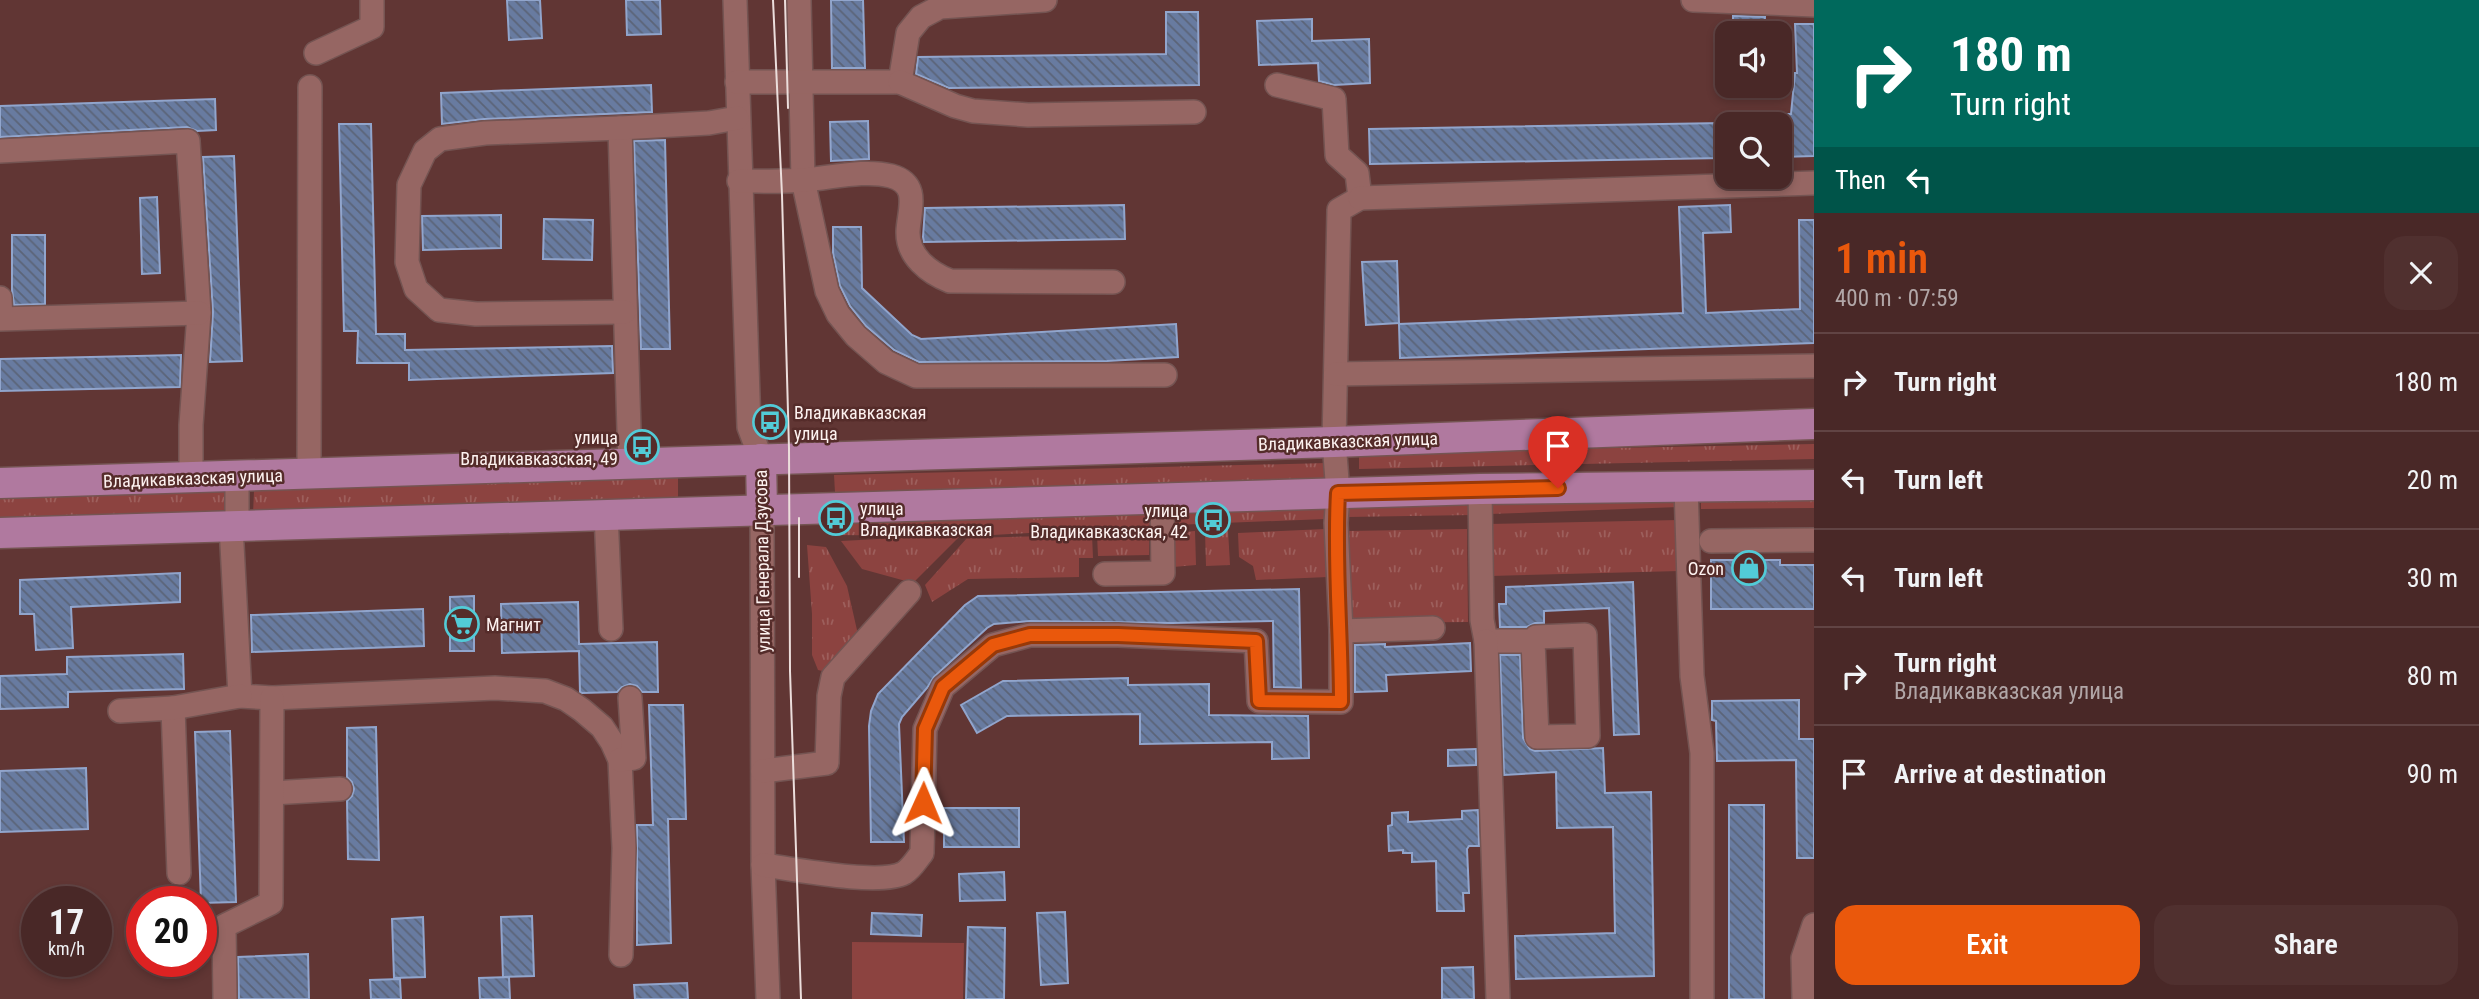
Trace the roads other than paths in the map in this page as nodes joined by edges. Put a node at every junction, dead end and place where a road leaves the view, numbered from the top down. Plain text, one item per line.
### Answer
1 (372, 0) edge
2 (735, 0) edge
3 (799, 0) edge
4 (1045, 0) edge
5 (1693, 0) edge
6 (1814, 5) edge
7 (316, 53) dead end
8 (737, 82) junction
9 (801, 82) junction
10 (900, 82) junction
11 (1277, 85) dead end
12 (310, 87) dead end
13 (1194, 112) dead end
14 (737, 118) junction
15 (620, 128) junction
16 (0, 151) edge
17 (803, 180) junction
18 (739, 181) junction
19 (1814, 183) edge
20 (1360, 198) junction
21 (1113, 282) dead end
22 (0, 298) edge
23 (624, 312) junction
24 (199, 313) junction
25 (1814, 366) edge
26 (1336, 374) junction
27 (1165, 375) dead end
28 (1814, 424) edge
29 (1334, 442) junction
30 (761, 459) junction
31 (630, 464) junction
32 (309, 474) junction
33 (237, 477) junction
34 (191, 478) junction
35 (0, 484) edge
36 (1814, 485) edge
37 (1686, 486) junction
38 (1480, 489) junction
39 (1338, 493) junction
40 (1162, 498) junction
41 (762, 509) junction
42 (606, 514) junction
43 (234, 527) junction
44 (0, 533) edge
45 (1814, 540) edge
46 (1711, 541) dead end
47 (1105, 574) dead end
48 (909, 592) dead end
49 (1433, 628) dead end
50 (611, 629) dead end
51 (1341, 631) junction
52 (1486, 641) junction
53 (1532, 641) junction
54 (240, 696) junction
55 (272, 698) junction
56 (630, 698) dead end
57 (173, 708) junction
58 (120, 711) dead end
59 (620, 760) junction
60 (763, 771) junction
61 (341, 789) dead end
62 (272, 793) junction
63 (763, 865) junction
64 (179, 873) dead end
65 (1814, 925) edge
66 (621, 955) dead end
67 (225, 999) edge
68 (768, 999) edge
69 (1498, 999) edge
70 (1702, 999) edge
71 (1804, 999) edge

1 - 7 street
2 - 8 street, улица Генерала Дзусова
3 - 9 street
4 - 10 street
5 - 6 street
8 - 9 street
8 - 14 street, улица Генерала Дзусова
9 - 10 street
9 - 17 street
10 - 13 street
11 - 20 street
12 - 32 street
14 - 15 street
14 - 18 street, улица Генерала Дзусова
15 - 23 street
15 - 23 street
16 - 24 street
17 - 18 street
17 - 21 street
17 - 27 street
18 - 30 street, улица Генерала Дзусова
19 - 20 street
20 - 26 street
22 - 24 street
23 - 31 street
24 - 34 street
25 - 26 street
26 - 29 street
28 - 29 main road, Владикавказская улица
29 - 30 main road, Владикавказская улица
29 - 39 street
30 - 31 main road, Владикавказская улица
30 - 41 main road, улица Генерала Дзусова
31 - 32 main road, Владикавказская улица
32 - 33 main road, Владикавказская улица
33 - 34 main road, Владикавказская улица
33 - 43 street
34 - 35 main road, Владикавказская улица
36 - 37 main road
37 - 38 main road
37 - 70 street
38 - 39 main road
38 - 52 street
39 - 40 main road
39 - 51 street
40 - 41 main road
40 - 47 street
41 - 42 main road
41 - 60 street, улица Генерала Дзусова
42 - 43 main road
42 - 50 street
43 - 44 main road
43 - 54 street
45 - 46 street
48 - 60 street
49 - 51 street
51 - 63 street
52 - 53 street
52 - 69 street
53 - 53 street
54 - 55 street
54 - 57 street
55 - 59 street
55 - 62 street
56 - 59 street
57 - 58 street
57 - 64 street
59 - 66 street
60 - 63 street, улица Генерала Дзусова
61 - 62 street
62 - 67 street
63 - 68 street, улица Генерала Дзусова
65 - 71 street

